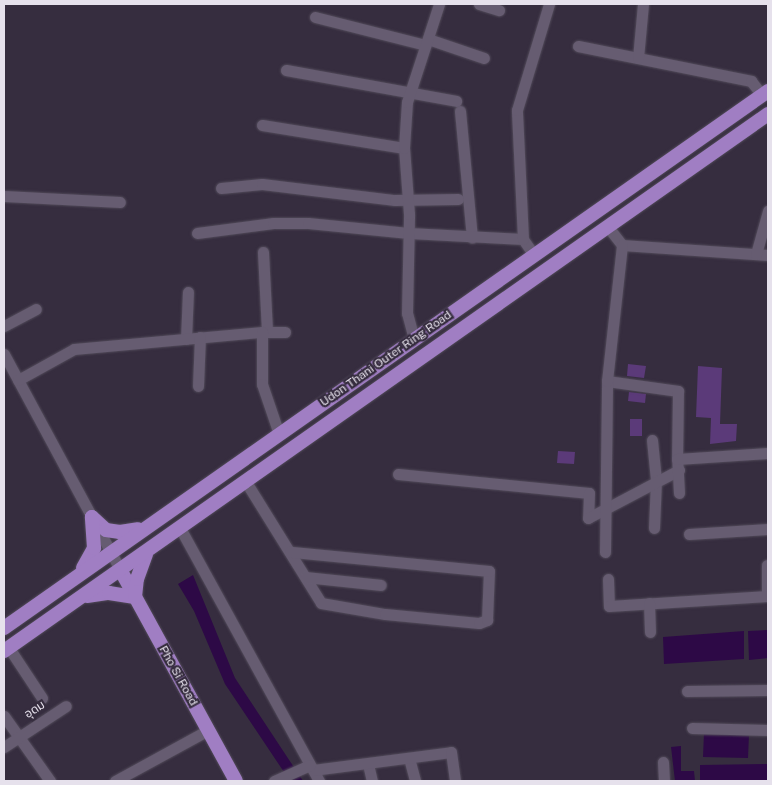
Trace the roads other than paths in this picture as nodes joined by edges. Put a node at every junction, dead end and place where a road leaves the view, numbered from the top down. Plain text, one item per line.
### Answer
1 (439, 4) edge
2 (479, 4) edge
3 (549, 4) edge
4 (644, 4) edge
5 (499, 10) dead end
6 (315, 17) dead end
7 (427, 42) junction
8 (578, 46) dead end
9 (484, 58) dead end
10 (638, 58) junction
11 (286, 70) dead end
12 (765, 93) edge
13 (409, 94) junction
14 (768, 114) edge
15 (262, 124) dead end
16 (404, 148) junction
17 (221, 188) dead end
18 (4, 196) edge
19 (408, 198) junction
20 (458, 199) dead end
21 (120, 202) dead end
22 (768, 211) edge
23 (608, 227) junction
24 (197, 233) dead end
25 (409, 233) junction
26 (472, 237) junction
27 (523, 239) junction
28 (622, 245) junction
29 (263, 252) dead end
30 (762, 254) edge
31 (534, 255) junction
32 (188, 292) dead end
33 (36, 309) dead end
34 (4, 326) edge
35 (264, 332) junction
36 (285, 332) dead end
37 (200, 337) junction
38 (186, 339) junction
39 (414, 339) junction
40 (4, 354) edge
41 (18, 380) junction
42 (607, 381) junction
43 (198, 386) dead end
44 (279, 434) junction
45 (652, 440) dead end
46 (768, 453) edge
47 (678, 464) junction
48 (398, 474) dead end
49 (656, 480) junction
50 (246, 482) junction
51 (679, 493) dead end
52 (607, 509) junction
53 (92, 517) junction
54 (142, 528) junction
55 (180, 528) junction
56 (654, 528) dead end
57 (768, 529) edge
58 (689, 534) dead end
59 (111, 552) junction
60 (290, 552) junction
61 (605, 552) dead end
62 (146, 554) junction
63 (767, 565) edge
64 (121, 571) junction
65 (80, 574) junction
66 (306, 577) junction
67 (608, 578) dead end
68 (381, 585) dead end
69 (768, 596) edge
70 (83, 597) junction
71 (135, 597) junction
72 (650, 603) junction
73 (4, 628) edge
74 (650, 632) dead end
75 (6, 650) edge
76 (768, 690) edge
77 (687, 691) dead end
78 (42, 698) dead end
79 (66, 706) dead end
80 (4, 716) edge
81 (692, 728) dead end
82 (208, 730) junction
83 (768, 730) edge
84 (19, 737) junction
85 (4, 747) edge
86 (409, 758) junction
87 (663, 762) dead end
88 (368, 764) junction
89 (312, 767) junction
90 (49, 781) edge
91 (116, 781) edge
92 (234, 781) edge
93 (274, 781) edge
94 (319, 781) edge
95 (372, 781) edge
96 (414, 781) edge
97 (456, 781) edge
98 (664, 781) edge

1 - 7 street
2 - 5 street
3 - 27 street
4 - 10 street
6 - 7 street
7 - 9 street
7 - 13 street
8 - 10 street
10 - 12 street
11 - 13 street
12 - 31 main road, Udon Thani Outer Ring Road
13 - 16 street
13 - 26 street
14 - 23 main road, Udon Thani Outer Ring Road
15 - 16 street
16 - 19 street
17 - 19 street
18 - 21 street
19 - 20 street
19 - 25 street
22 - 30 street
23 - 28 street
23 - 50 main road, Udon Thani Outer Ring Road
24 - 25 street
25 - 26 street
25 - 39 street
26 - 27 street
27 - 31 street
28 - 30 street
28 - 42 street
29 - 35 street
31 - 39 main road, Udon Thani Outer Ring Road
32 - 38 street
33 - 34 street
35 - 36 street
35 - 37 street
35 - 44 street
37 - 38 street
37 - 43 street
38 - 41 street
39 - 44 main road, Udon Thani Outer Ring Road
40 - 41 street
41 - 53 street
42 - 47 street
42 - 52 street
44 - 54 main road, Udon Thani Outer Ring Road
45 - 49 street
46 - 47 street
47 - 49 street
47 - 51 street
48 - 52 street
49 - 52 street
49 - 56 street
50 - 55 main road, Udon Thani Outer Ring Road
50 - 60 street
52 - 61 street
53 - 54 main road
53 - 59 street
53 - 65 main road
54 - 59 main road, Udon Thani Outer Ring Road
55 - 62 main road, Udon Thani Outer Ring Road
55 - 89 street
57 - 58 street
59 - 64 street
59 - 65 main road, Udon Thani Outer Ring Road
60 - 66 street
60 - 66 street
62 - 64 main road, Udon Thani Outer Ring Road
62 - 71 main road
63 - 69 street
64 - 70 main road, Udon Thani Outer Ring Road
64 - 71 main road, Pho Si Road
65 - 73 main road, Udon Thani Outer Ring Road
66 - 68 street
67 - 72 street
69 - 72 street
70 - 71 main road
70 - 75 main road, Udon Thani Outer Ring Road
71 - 82 main road, Pho Si Road
72 - 74 street
75 - 78 street
76 - 77 street
79 - 84 street, อุดม
80 - 84 street
81 - 83 street
82 - 91 street
82 - 92 main road, Pho Si Road
84 - 85 street, อุดม
84 - 90 street
86 - 88 street
86 - 96 street
86 - 97 street
87 - 98 street
88 - 89 street
88 - 95 street
89 - 93 street
89 - 94 street

